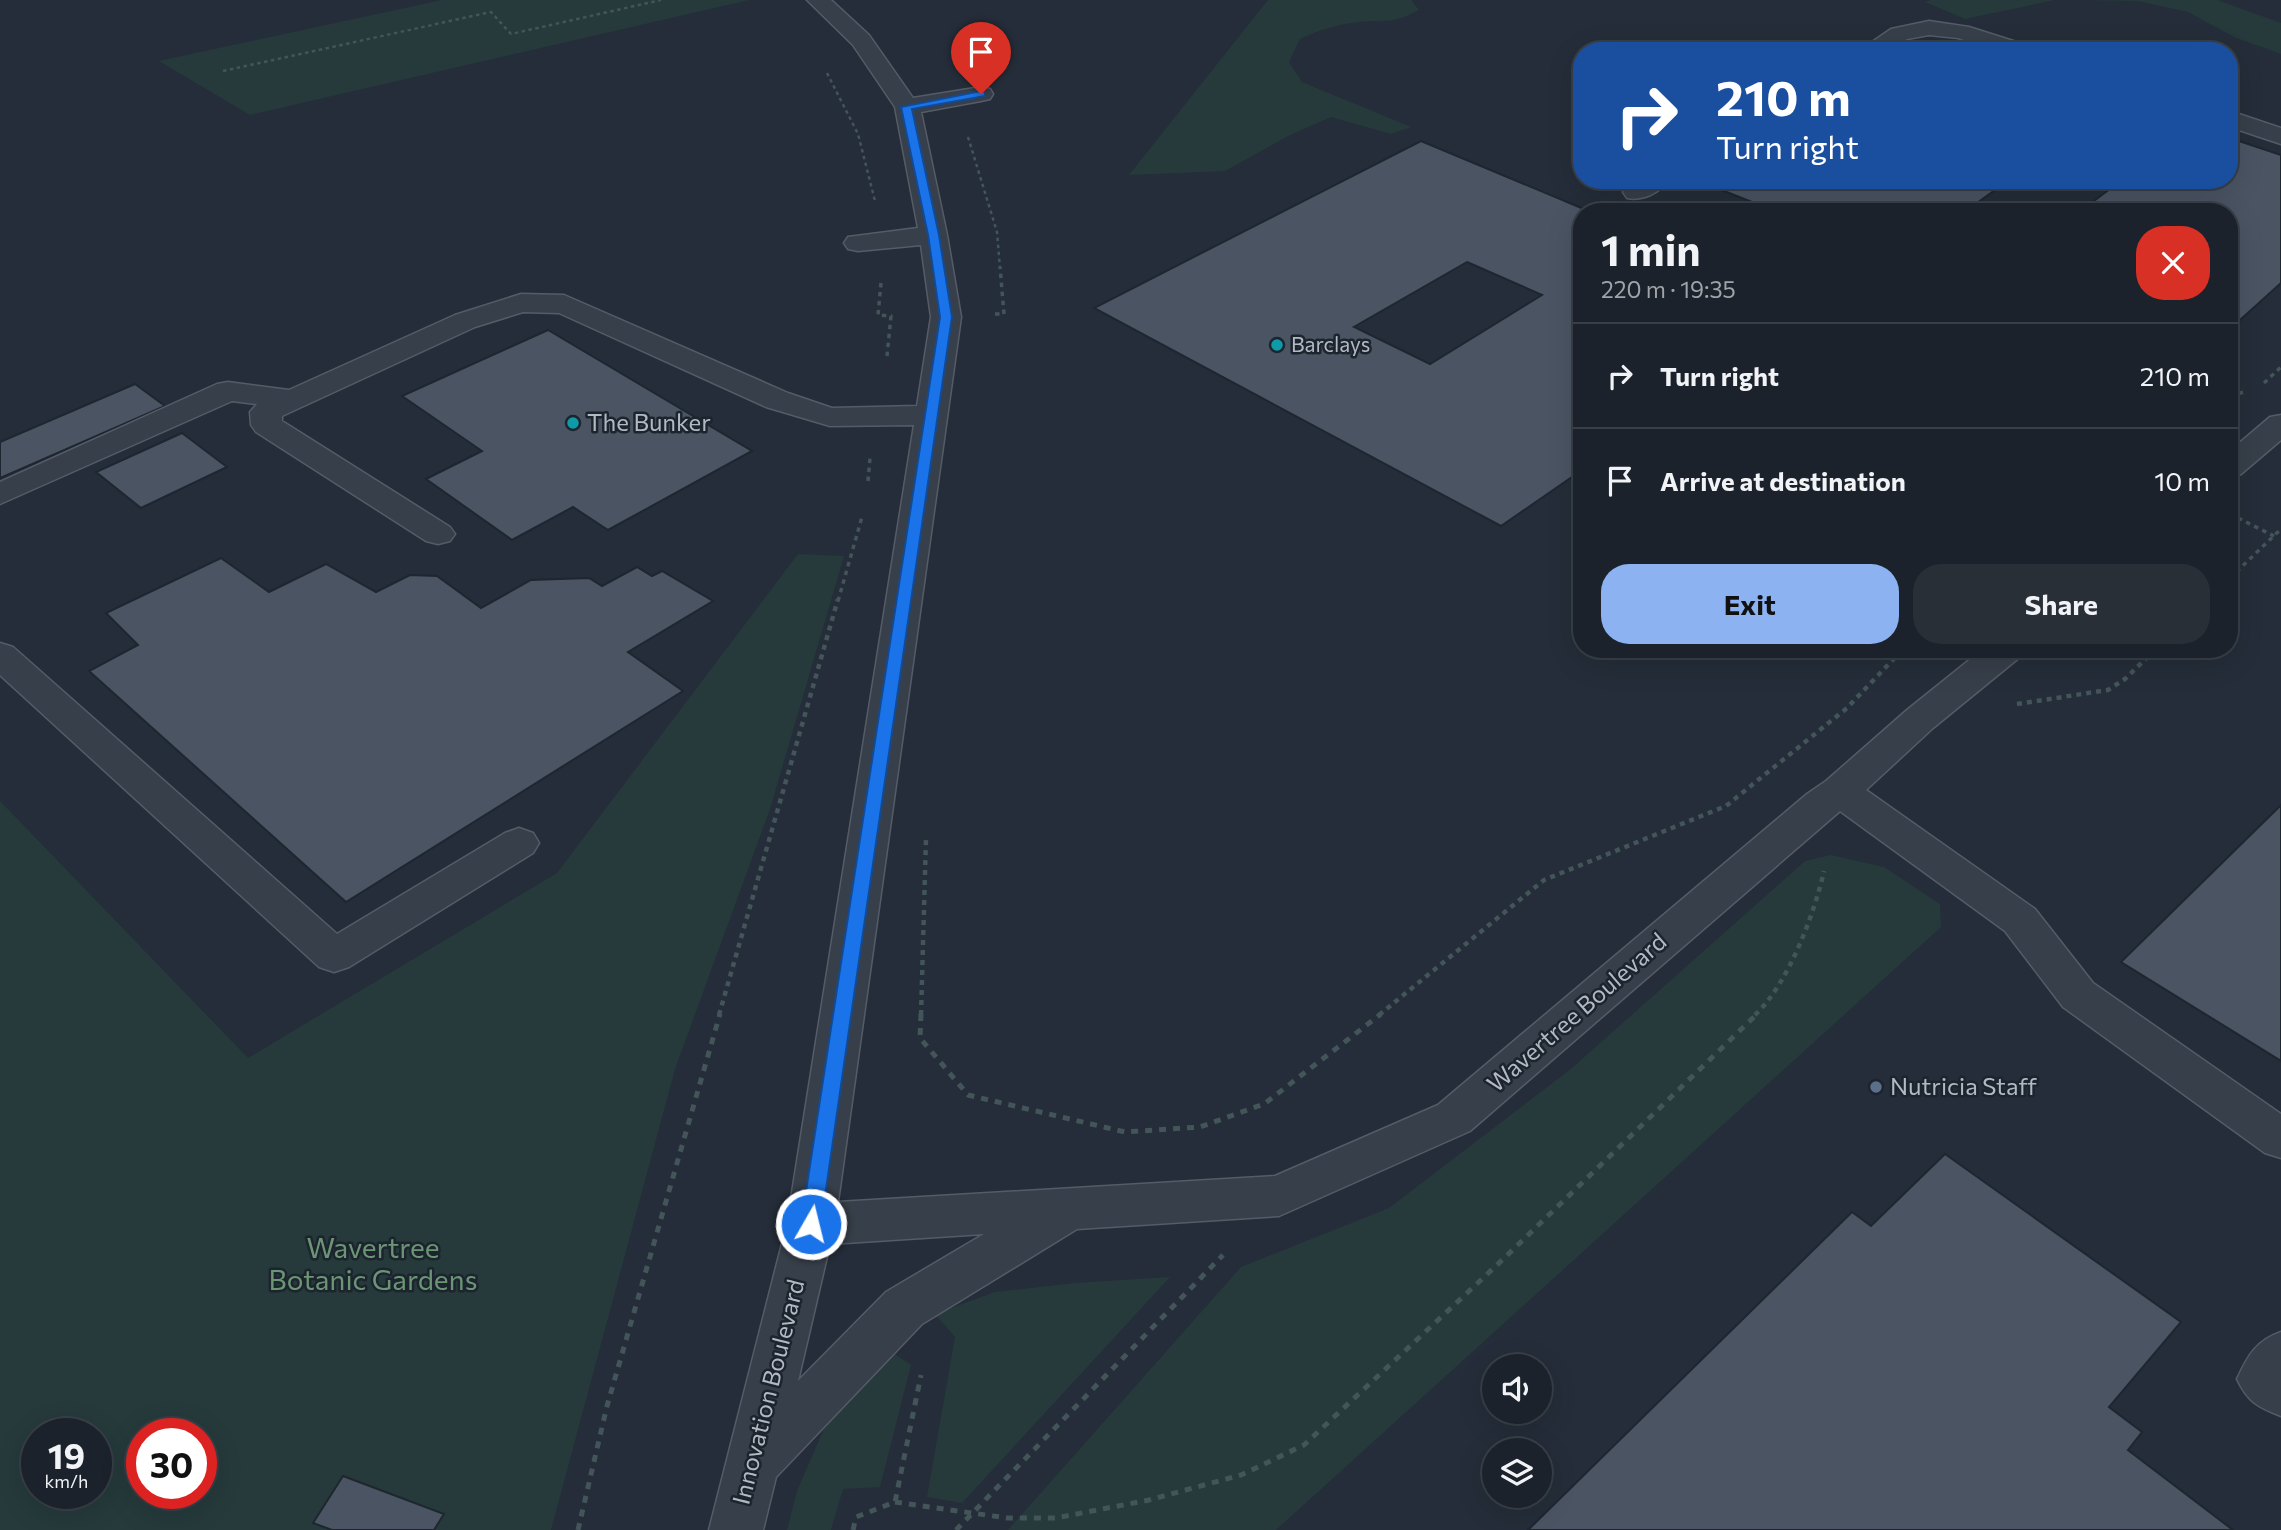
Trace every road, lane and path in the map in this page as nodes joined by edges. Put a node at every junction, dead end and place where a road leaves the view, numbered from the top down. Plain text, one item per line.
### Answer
1 (661, 0) edge
2 (818, 0) edge
3 (1885, 42) edge
4 (1994, 42) edge
5 (821, 64) dead end
6 (223, 71) dead end
7 (981, 94) dead end
8 (955, 99) junction
9 (906, 107) junction
10 (2238, 122) edge
11 (2281, 136) edge
12 (933, 235) junction
13 (869, 242) junction
14 (993, 314) dead end
15 (293, 400) junction
16 (932, 415) junction
17 (878, 416) junction
18 (2281, 424) edge
19 (2238, 460) edge
20 (868, 484) dead end
21 (0, 494) edge
22 (865, 508) dead end
23 (2238, 518) edge
24 (2281, 529) edge
25 (438, 534) dead end
26 (2274, 536) junction
27 (2238, 570) edge
28 (0, 655) edge
29 (1894, 658) edge
30 (1996, 658) edge
31 (2147, 658) edge
32 (2014, 704) dead end
33 (1830, 797) junction
34 (926, 835) dead end
35 (519, 842) dead end
36 (2281, 1139) edge
37 (1279, 1196) junction
38 (1069, 1209) junction
39 (811, 1224) junction
40 (2281, 1355) edge
41 (2281, 1392) edge
42 (750, 1466) junction
43 (895, 1502) dead end
44 (973, 1513) junction
45 (578, 1530) edge
46 (736, 1530) edge
47 (956, 1530) edge

1 - 6 path
2 - 9 street, Innovation Boulevard
3 - 4 street
5 - 13 path
7 - 8 street
8 - 9 street
8 - 14 path
9 - 12 street, Innovation Boulevard
10 - 11 street
12 - 13 street
12 - 16 street, Innovation Boulevard
13 - 17 path
15 - 17 street
15 - 21 street
15 - 25 street
16 - 17 street
16 - 39 street, Innovation Boulevard
17 - 20 path
18 - 19 street
22 - 45 path
23 - 26 path
24 - 26 path
26 - 27 path
28 - 35 street
29 - 34 path
30 - 33 street, Wavertree Boulevard
31 - 32 path
33 - 36 street
33 - 37 street, Wavertree Boulevard
33 - 44 path
37 - 38 street, Wavertree Boulevard
37 - 44 path
38 - 39 street, Wavertree Boulevard
38 - 42 street, Wavertree Boulevard
39 - 42 street, Innovation Boulevard
40 - 41 street
42 - 46 street, Innovation Boulevard
43 - 44 path
44 - 47 path

